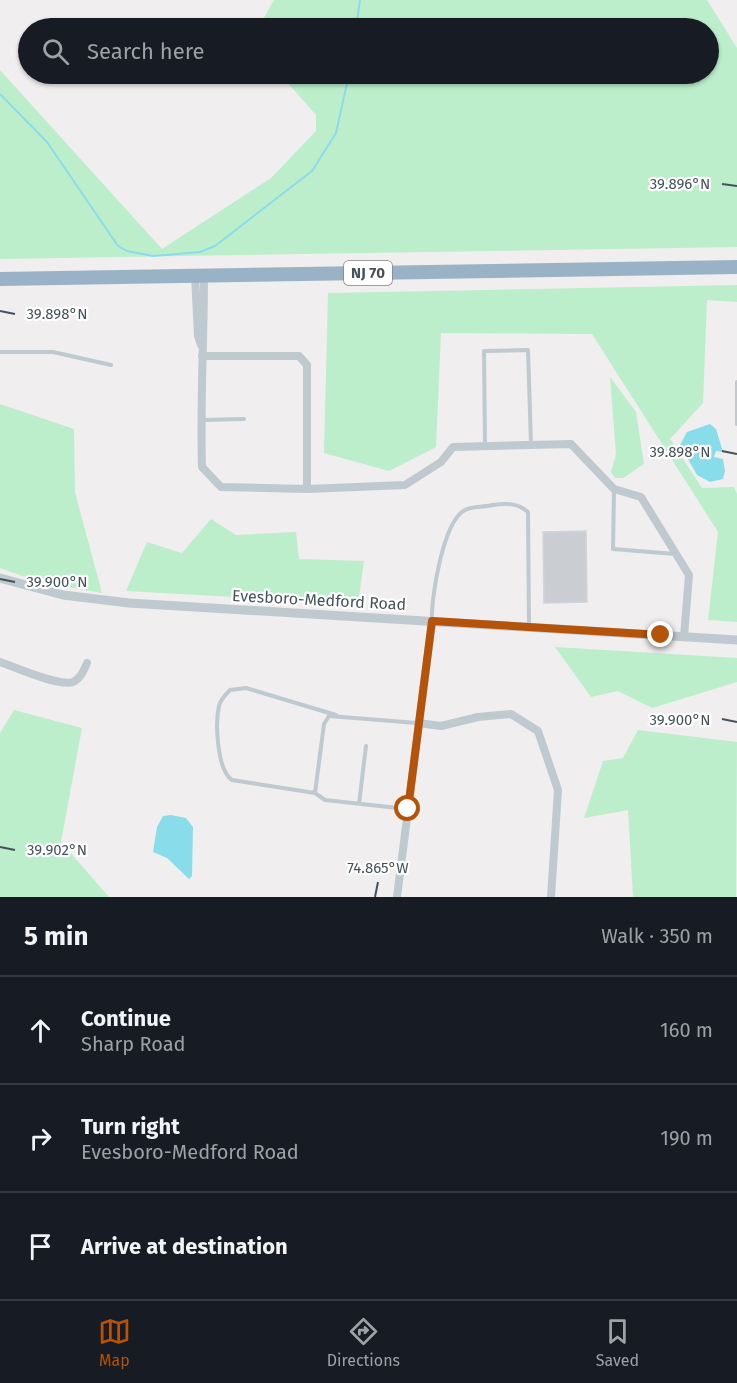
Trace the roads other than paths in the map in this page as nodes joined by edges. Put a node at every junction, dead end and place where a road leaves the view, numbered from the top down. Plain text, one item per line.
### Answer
1 (737, 267) edge
2 (200, 275) junction
3 (0, 279) edge
4 (0, 352) edge
5 (202, 352) junction
6 (111, 365) dead end
7 (737, 382) edge
8 (244, 419) dead end
9 (201, 420) junction
10 (737, 424) edge
11 (531, 444) junction
12 (485, 446) junction
13 (307, 489) junction
14 (614, 489) junction
15 (675, 554) junction
16 (0, 578) edge
17 (432, 621) junction
18 (529, 627) junction
19 (684, 636) junction
20 (737, 640) edge
21 (0, 662) edge
22 (87, 663) dead end
23 (336, 715) junction
24 (418, 723) junction
25 (366, 746) dead end
26 (315, 793) junction
27 (359, 804) junction
28 (408, 809) junction
29 (397, 897) edge
30 (551, 897) edge

1 - 2 highway, NJ 70
2 - 3 highway, NJ 70
2 - 5 street
4 - 6 lane
5 - 9 street
5 - 13 street
7 - 10 lane
8 - 9 lane
9 - 13 street
11 - 12 street
11 - 12 lane
11 - 14 street
12 - 13 street
14 - 15 street
14 - 15 lane
15 - 19 street
16 - 17 street, Evesboro-Medford Road
17 - 18 street, Evesboro-Medford Road
17 - 18 lane
17 - 24 street
18 - 19 street, Evesboro-Medford Road
19 - 20 street, Evesboro-Medford Road
21 - 22 street
23 - 24 lane
23 - 26 lane
23 - 26 lane
24 - 28 street
24 - 30 street
25 - 27 lane
26 - 27 lane
27 - 28 lane
28 - 29 street

